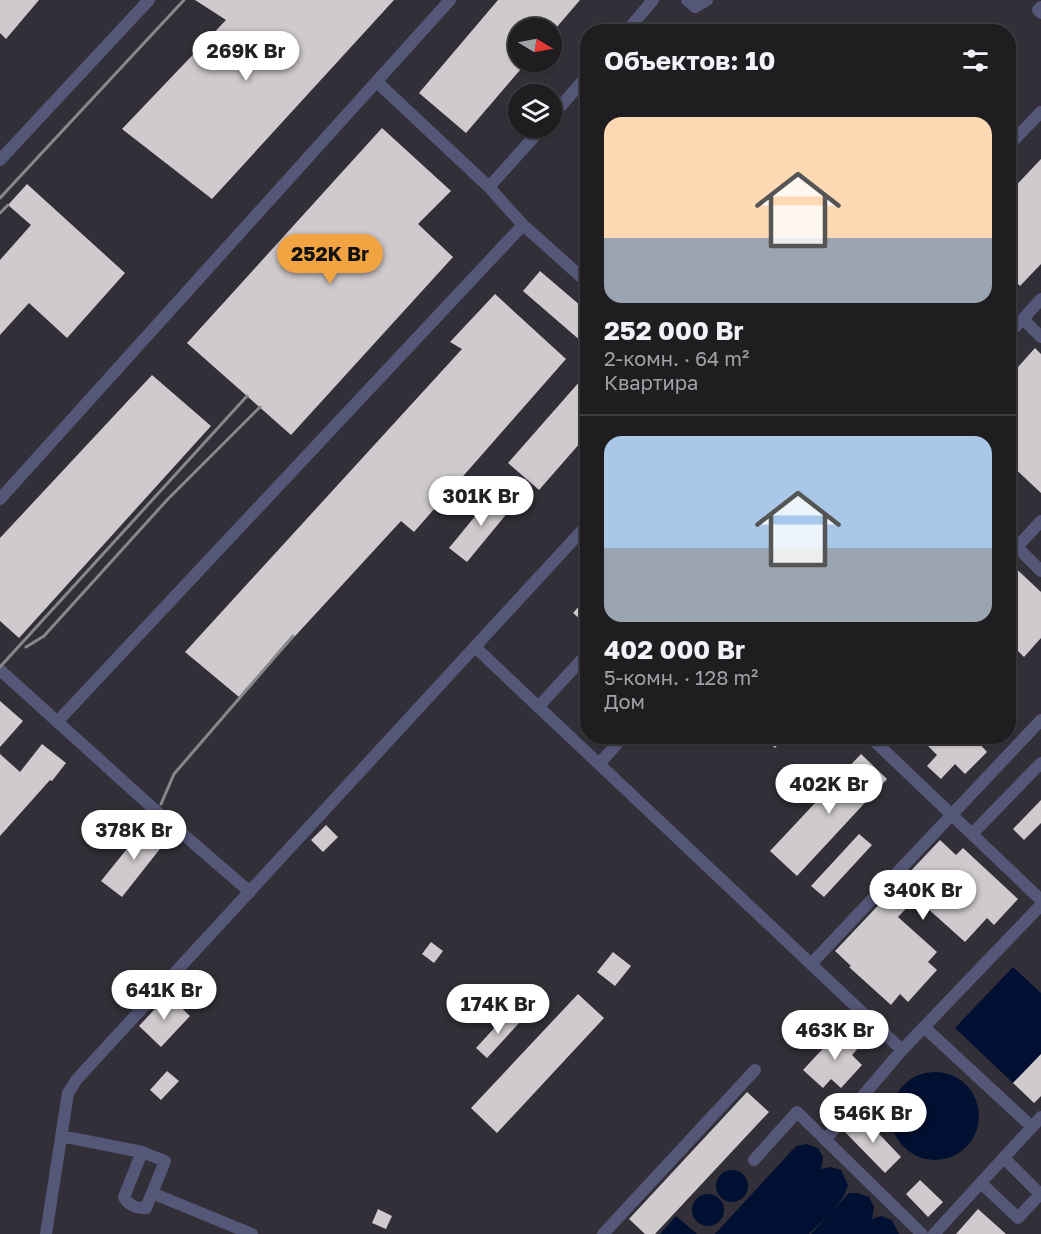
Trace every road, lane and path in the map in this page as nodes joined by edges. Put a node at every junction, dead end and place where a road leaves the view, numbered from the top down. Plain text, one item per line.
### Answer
1 (450, 0) edge
2 (653, 0) edge
3 (687, 0) edge
4 (707, 0) edge
5 (144, 2) edge
6 (1041, 7) edge
7 (1041, 13) edge
8 (633, 24) edge
9 (377, 82) junction
10 (580, 84) edge
11 (562, 105) edge
12 (1041, 112) edge
13 (533, 138) edge
14 (1016, 138) edge
15 (0, 160) edge
16 (489, 187) junction
17 (523, 225) junction
18 (580, 276) edge
19 (1041, 299) edge
20 (1023, 319) junction
21 (1016, 326) edge
22 (1041, 337) edge
23 (0, 499) edge
24 (1041, 521) edge
25 (580, 533) edge
26 (1016, 541) edge
27 (1016, 546) edge
28 (1041, 571) edge
29 (475, 647) junction
30 (580, 661) edge
31 (0, 670) edge
32 (538, 706) junction
33 (58, 720) junction
34 (1041, 720) edge
35 (617, 744) edge
36 (877, 744) edge
37 (578, 745) joint
38 (1041, 763) edge
39 (599, 764) junction
40 (951, 815) junction
41 (972, 834) junction
42 (250, 892) junction
43 (1041, 900) edge
44 (1041, 905) edge
45 (811, 964) junction
46 (924, 1027) junction
47 (902, 1050) junction
48 (754, 1070) dead end
49 (1041, 1118) edge
50 (1032, 1127) junction
51 (60, 1136) junction
52 (825, 1140) junction
53 (142, 1152) junction
54 (1004, 1158) junction
55 (753, 1160) dead end
56 (981, 1183) junction
57 (152, 1193) junction
58 (1041, 1193) edge
59 (607, 1229) edge
60 (937, 1233) edge
61 (45, 1234) edge
62 (252, 1234) edge
63 (622, 1234) edge
64 (922, 1234) edge

1 - 9 lane
2 - 8 lane
3 - 4 lane
5 - 15 lane
6 - 7 lane
9 - 16 lane
9 - 23 lane
10 - 11 lane
12 - 14 lane
13 - 16 lane
16 - 17 lane
17 - 18 lane
17 - 33 lane
19 - 20 lane
20 - 21 lane
20 - 22 lane
24 - 26 lane
25 - 29 lane
27 - 28 lane
29 - 32 lane
29 - 42 lane
30 - 32 lane
31 - 33 lane
32 - 37 lane
33 - 42 lane
34 - 40 lane
35 - 39 lane
36 - 40 lane
37 - 39 lane
38 - 41 lane
39 - 45 lane
40 - 41 lane
40 - 45 lane
41 - 43 lane
42 - 51 lane
44 - 46 lane
45 - 47 lane
46 - 47 lane
46 - 50 lane
47 - 52 lane
48 - 59 lane
49 - 50 lane
50 - 54 lane
51 - 53 lane
51 - 61 lane
52 - 55 lane
52 - 64 lane
53 - 57 lane
53 - 57 lane
54 - 56 lane
54 - 58 lane
56 - 58 lane
56 - 60 lane
57 - 62 lane
59 - 63 lane

